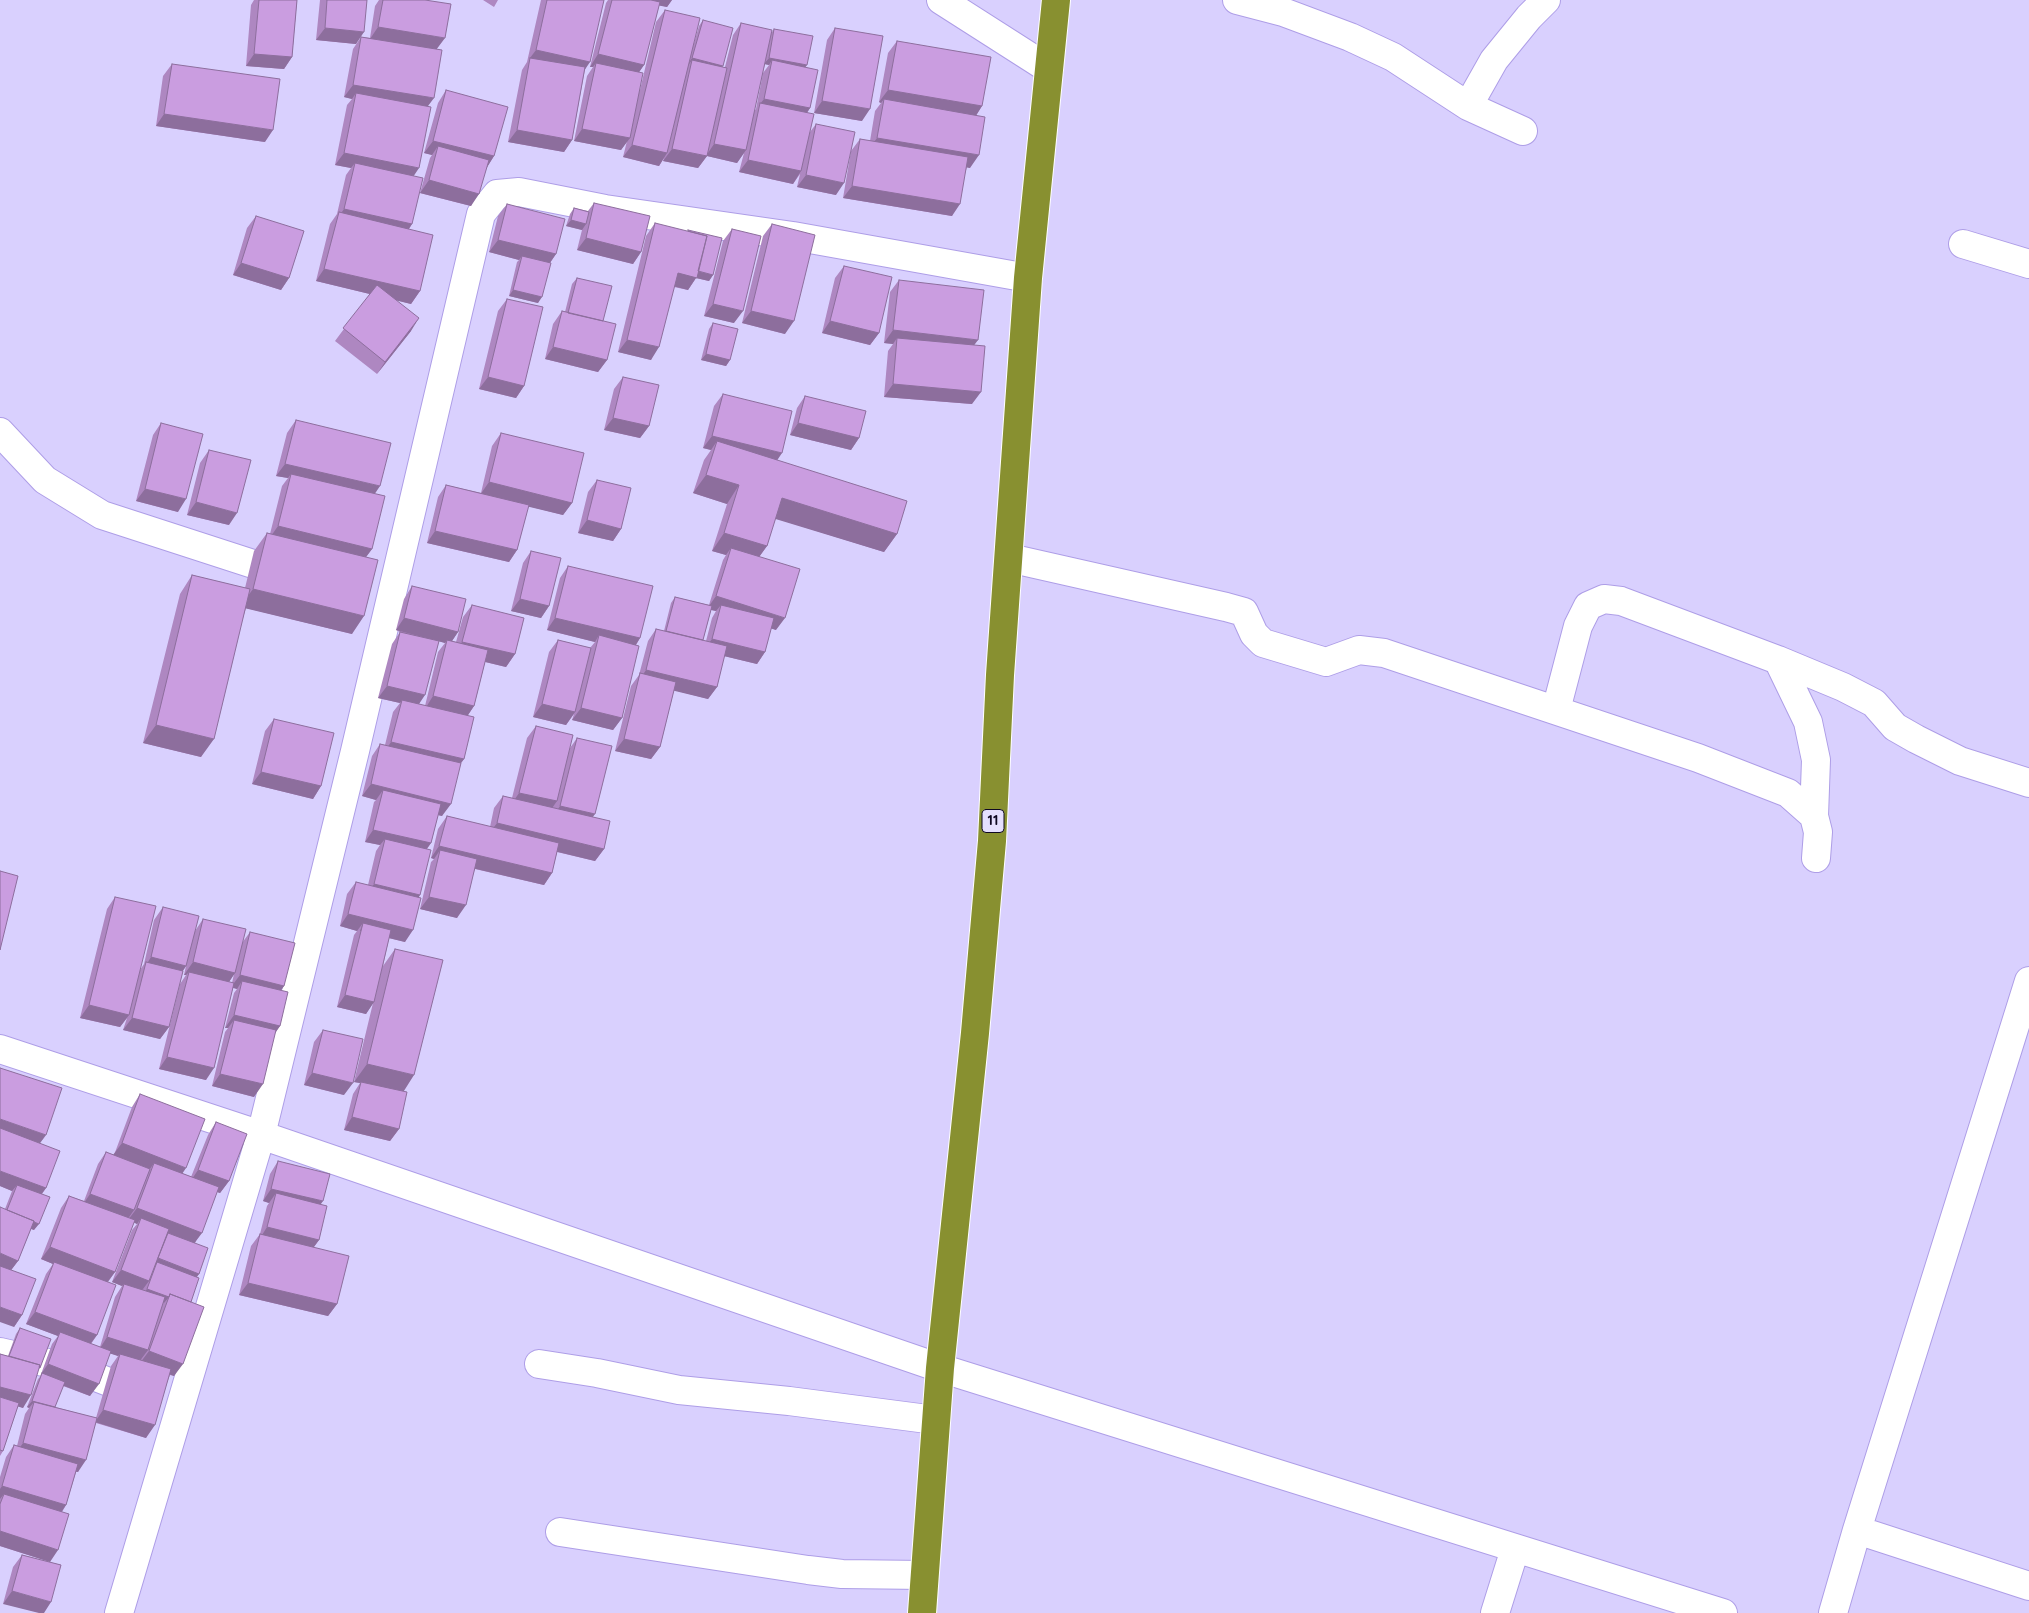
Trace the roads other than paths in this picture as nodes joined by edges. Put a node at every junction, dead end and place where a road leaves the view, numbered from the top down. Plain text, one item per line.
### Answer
1 (941, 0) edge
2 (1056, 0) edge
3 (1237, 0) edge
4 (1546, 0) edge
5 (1049, 69) junction
6 (1468, 106) junction
7 (1523, 131) dead end
8 (1963, 244) dead end
9 (2029, 264) edge
10 (1028, 278) junction
11 (0, 432) edge
12 (1009, 558) junction
13 (313, 583) edge
14 (1778, 660) junction
15 (1556, 710) junction
16 (2029, 783) edge
17 (1814, 816) junction
18 (1816, 858) dead end
19 (2029, 980) edge
20 (0, 1049) edge
21 (261, 1135) junction
22 (0, 1352) edge
23 (539, 1364) dead end
24 (940, 1368) junction
25 (179, 1409) junction
26 (935, 1420) junction
27 (1857, 1530) junction
28 (560, 1532) dead end
29 (1515, 1549) junction
30 (924, 1575) junction
31 (2029, 1586) edge
32 (119, 1613) edge
33 (922, 1613) edge
34 (1496, 1613) edge
35 (1723, 1613) edge
36 (1833, 1613) edge

1 - 5 street
2 - 5 highway, 11
3 - 6 street
4 - 6 street
5 - 10 highway, 11
6 - 7 street
8 - 9 street
10 - 12 highway, 11
10 - 21 street
11 - 13 street
12 - 15 street
12 - 24 highway, 11
14 - 15 street
14 - 16 street
14 - 17 street
15 - 17 street
17 - 18 street
19 - 27 street
20 - 21 street
21 - 24 street
21 - 25 street
22 - 25 street
23 - 26 street
24 - 26 highway, 11
24 - 29 street
25 - 32 street
26 - 30 highway, 11
27 - 31 street
27 - 36 street
28 - 30 street
29 - 34 street
29 - 35 street
30 - 33 highway, 11

